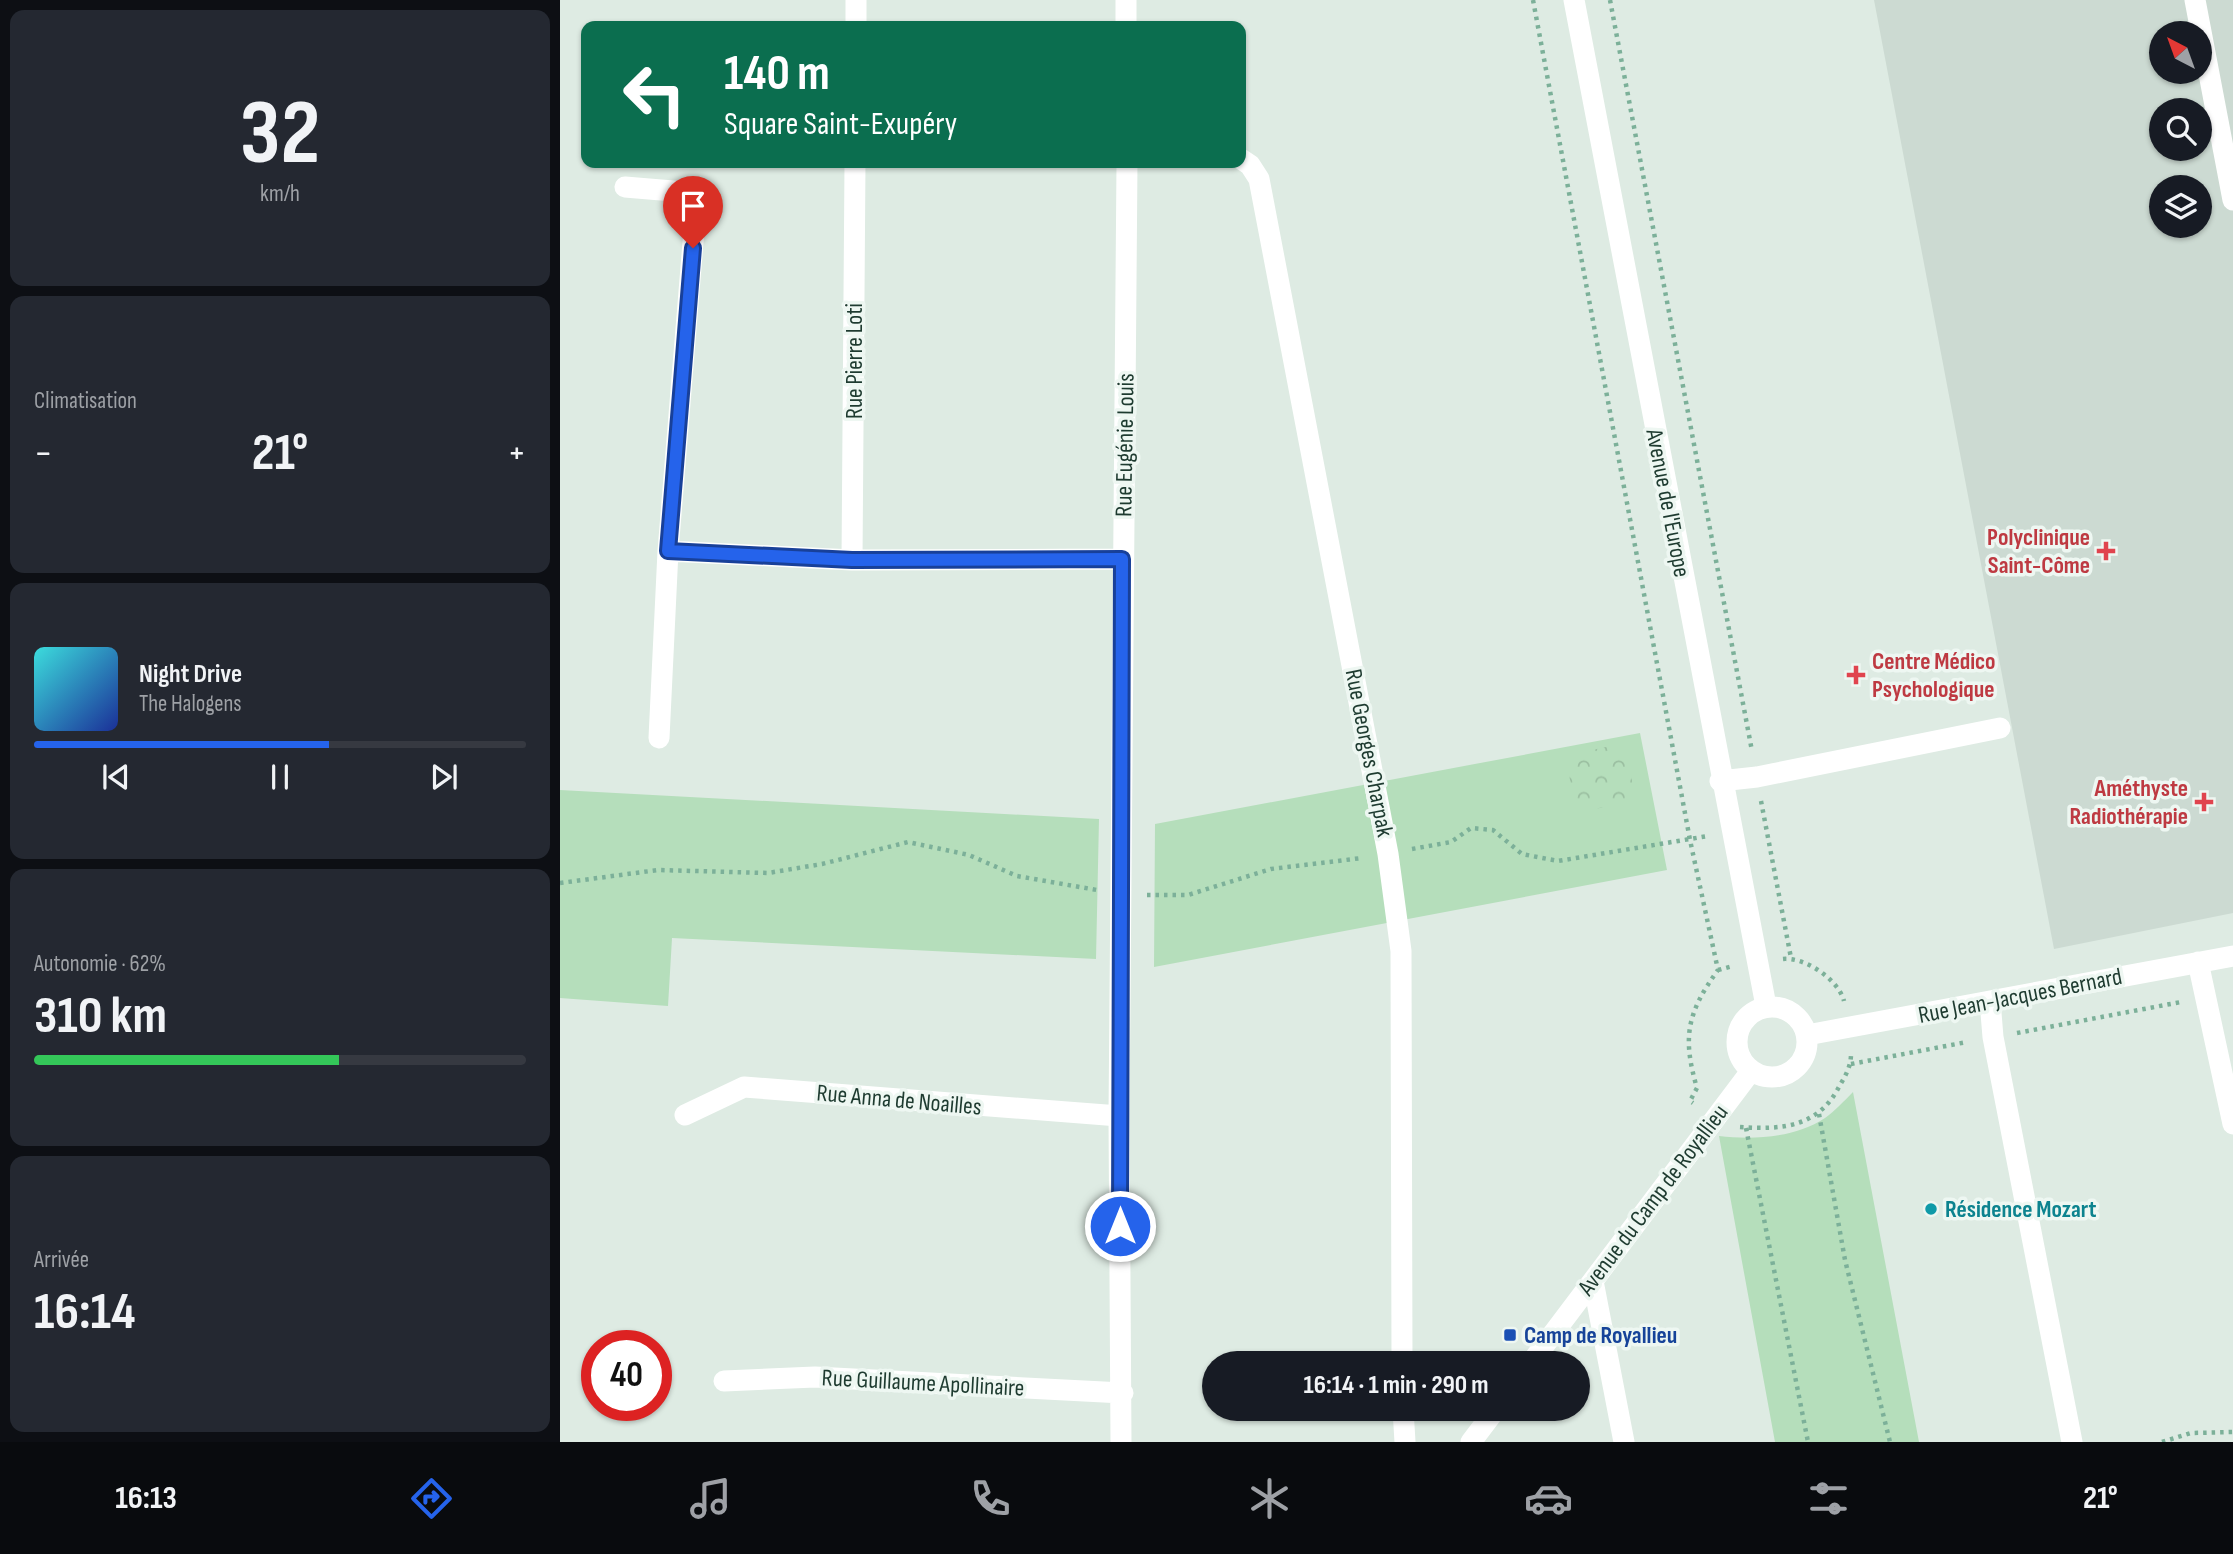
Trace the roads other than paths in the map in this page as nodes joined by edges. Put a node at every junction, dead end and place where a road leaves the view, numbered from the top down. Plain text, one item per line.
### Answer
1 (856, 0) edge
2 (1126, 0) edge
3 (1574, 0) edge
4 (2195, 0) edge
5 (856, 21) edge
6 (1126, 21) edge
7 (1246, 162) edge
8 (855, 168) edge
9 (1127, 168) edge
10 (625, 187) dead end
11 (2233, 200) edge
12 (668, 551) junction
13 (1122, 559) junction
14 (852, 560) junction
15 (2000, 728) dead end
16 (659, 738) dead end
17 (1720, 781) junction
18 (2233, 956) edge
19 (2198, 962) junction
20 (1990, 1001) junction
21 (1766, 1006) junction
22 (1807, 1035) junction
23 (1751, 1071) junction
24 (685, 1115) dead end
25 (1119, 1116) junction
26 (2233, 1124) edge
27 (1593, 1281) junction
28 (1402, 1351) edge
29 (1540, 1351) edge
30 (724, 1381) dead end
31 (1123, 1393) junction
32 (1404, 1421) edge
33 (1487, 1421) edge
34 (1121, 1442) edge
35 (1405, 1442) edge
36 (1471, 1442) edge
37 (1624, 1442) edge
38 (2072, 1442) edge

1 - 5 street
2 - 6 street
3 - 17 street, Avenue de l'Europe
4 - 11 street
7 - 28 street, Rue Georges Charpak
8 - 14 street, Rue Pierre Loti
9 - 13 street, Rue Eugénie Louis
10 - 12 street
12 - 14 street
12 - 16 street
13 - 14 street
13 - 25 street, Rue Eugénie Louis
15 - 17 street
17 - 21 street, Avenue de l'Europe
18 - 19 street, Rue Jean-Jacques Bernard
19 - 20 street, Rue Jean-Jacques Bernard
19 - 26 street
20 - 22 street, Rue Jean-Jacques Bernard
20 - 38 street
21 - 22 street
21 - 23 street
22 - 23 street
23 - 27 street, Avenue du Camp de Royallieu
24 - 25 street, Rue Anna de Noailles
25 - 31 street, Rue Eugénie Louis
27 - 29 street, Avenue du Camp de Royallieu
27 - 37 street
30 - 31 street, Rue Guillaume Apollinaire
31 - 34 street, Rue Eugénie Louis
32 - 35 street
33 - 36 street

